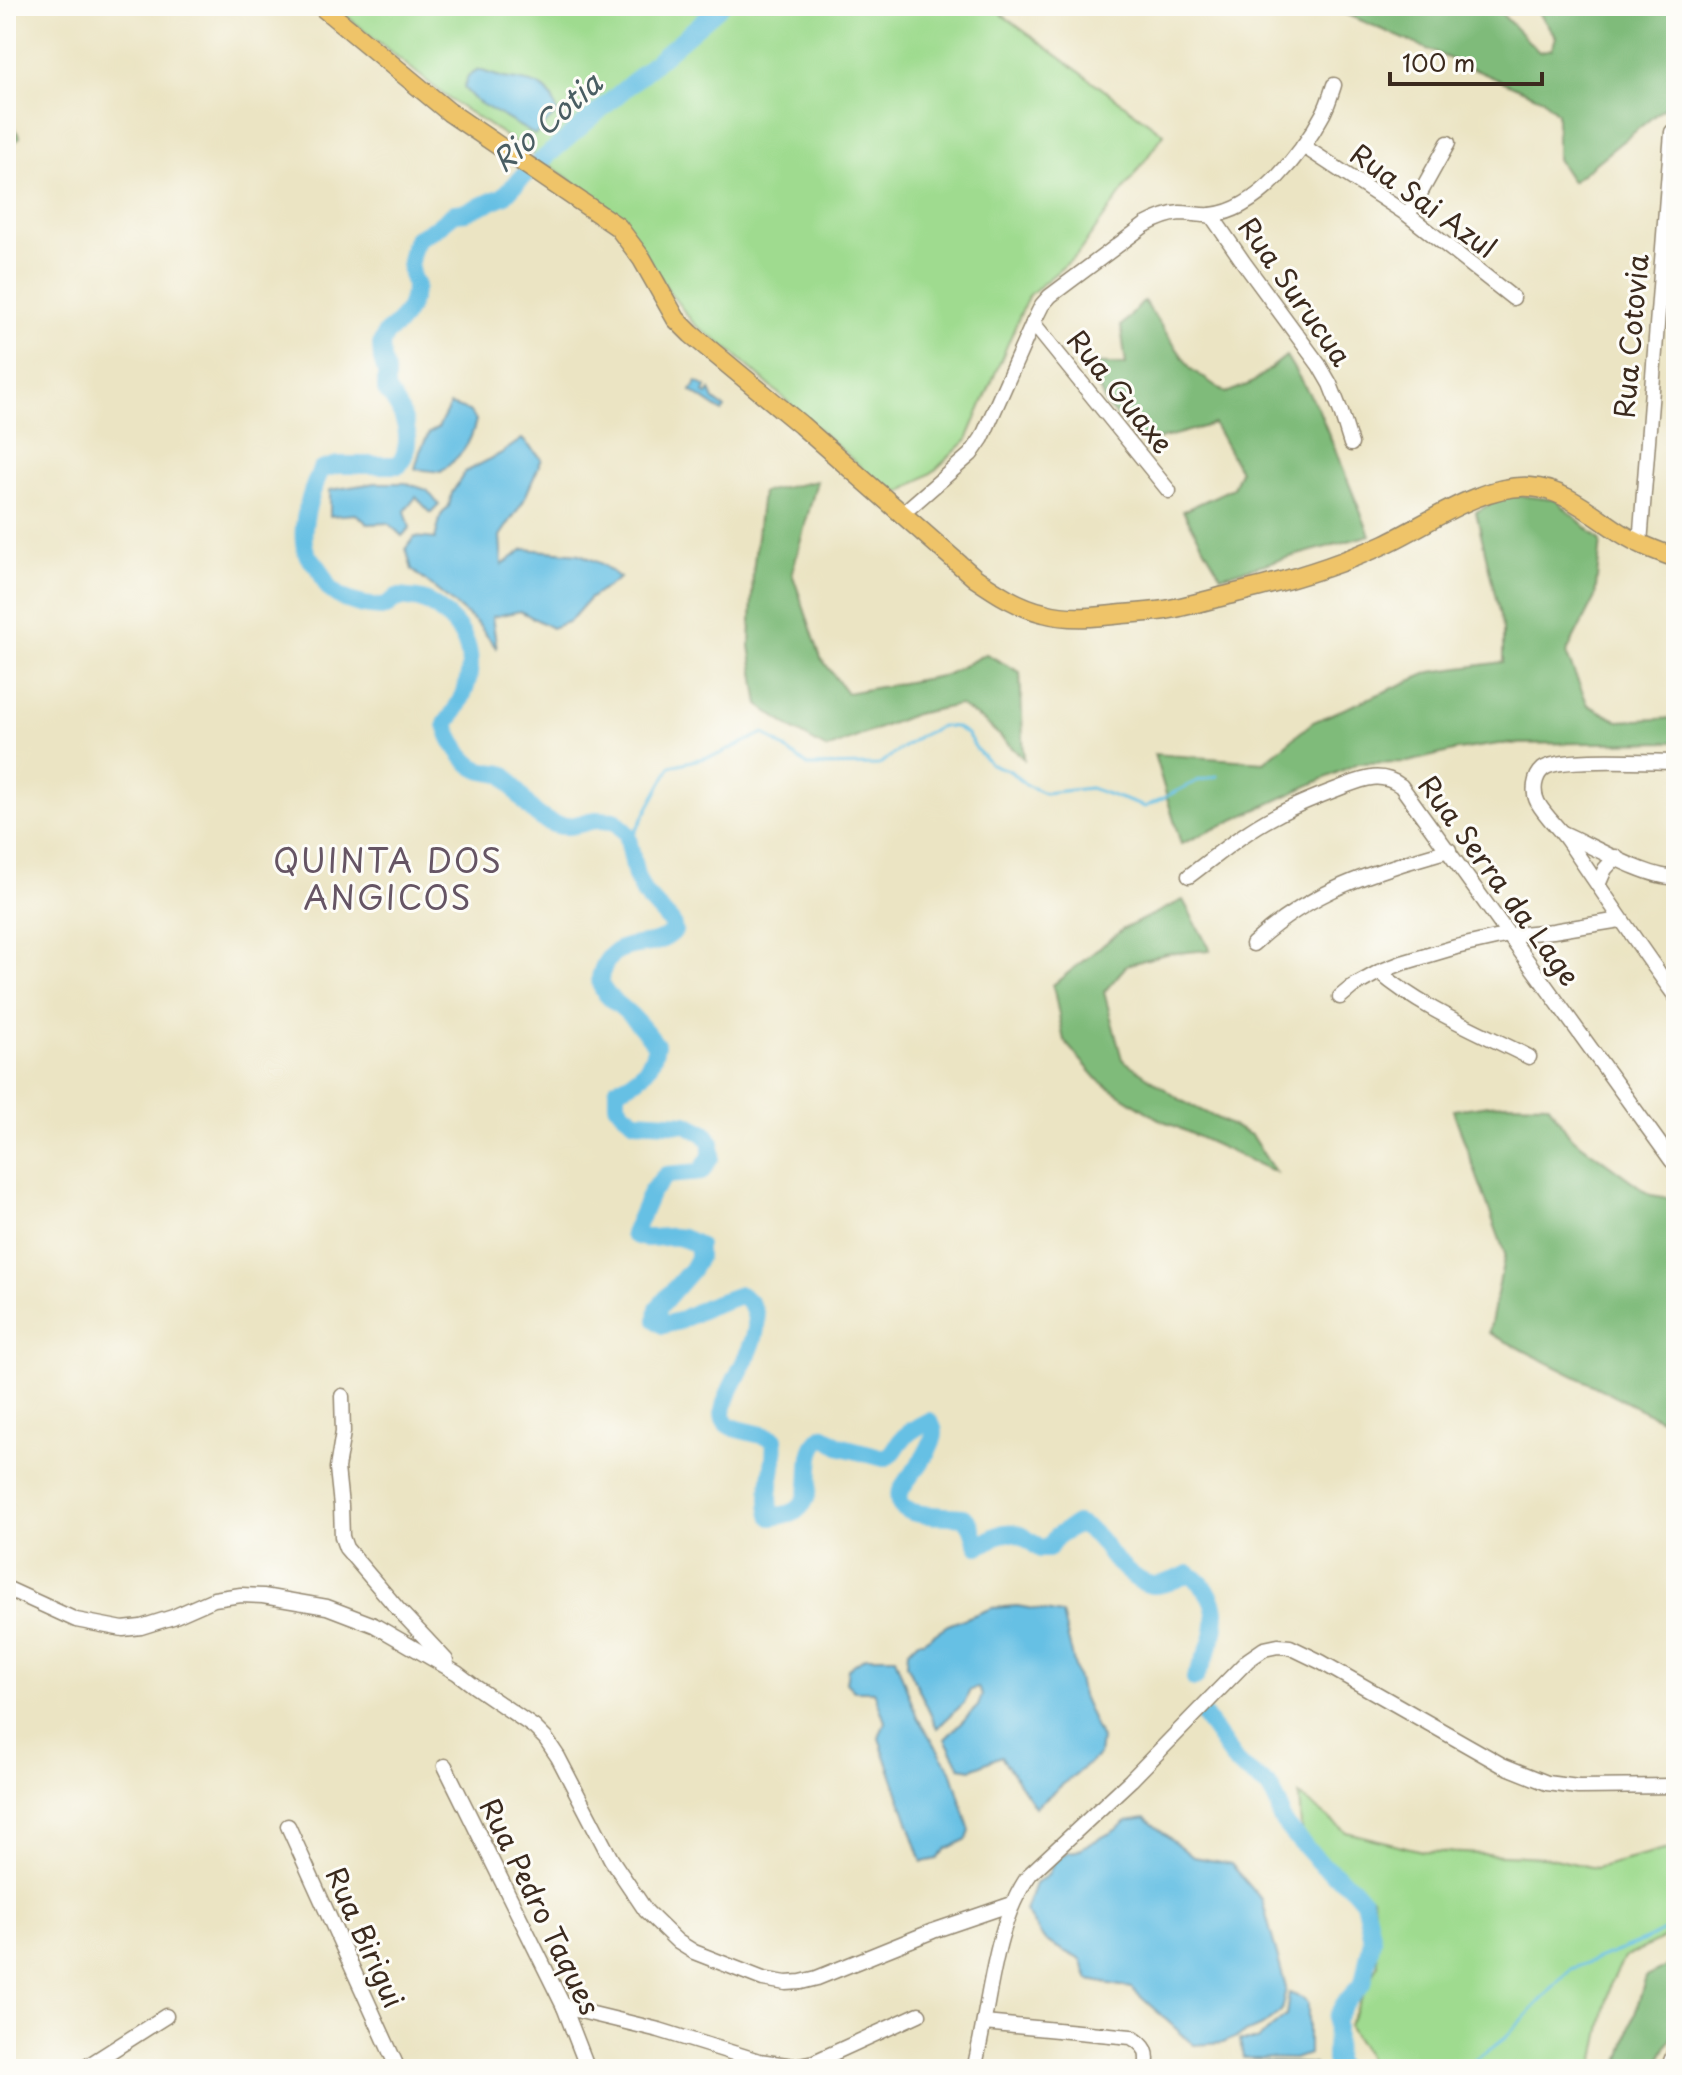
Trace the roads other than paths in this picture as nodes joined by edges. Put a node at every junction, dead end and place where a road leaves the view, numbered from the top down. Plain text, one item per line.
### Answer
1 (321, 6) edge
2 (1334, 85) dead end
3 (1672, 132) dead end
4 (1448, 143) dead end
5 (1303, 146) junction
6 (1211, 215) junction
7 (1408, 215) junction
8 (1513, 298) dead end
9 (1033, 323) junction
10 (1351, 444) dead end
11 (1169, 491) dead end
12 (902, 514) junction
13 (1640, 544) junction
14 (1676, 558) edge
15 (1676, 762) edge
16 (1562, 832) junction
17 (1449, 850) junction
18 (1616, 857) junction
19 (1189, 876) dead end
20 (1676, 877) edge
21 (1598, 885) junction
22 (1620, 920) junction
23 (1509, 935) junction
24 (1253, 944) dead end
25 (1379, 972) junction
26 (1340, 997) dead end
27 (1676, 997) edge
28 (1529, 1057) dead end
29 (1672, 1161) dead end
30 (342, 1396) dead end
31 (6, 1588) edge
32 (457, 1673) junction
33 (445, 1766) dead end
34 (1676, 1786) edge
35 (288, 1826) dead end
36 (1012, 1904) junction
37 (564, 2007) junction
38 (919, 2014) dead end
39 (166, 2016) dead end
40 (984, 2023) junction
41 (1676, 2048) edge
42 (83, 2069) edge
43 (398, 2069) edge
44 (588, 2069) edge
45 (974, 2069) edge
46 (1146, 2069) edge
47 (1668, 2069) edge

1 - 12 main road
2 - 5 street
3 - 13 street, Rua Cotovia
4 - 7 street
5 - 6 street
5 - 7 street, Rua Sai Azul
6 - 9 street
6 - 10 street, Rua Surucua
7 - 8 street, Rua Sai Azul
9 - 11 street, Rua Guaxe
9 - 12 street
12 - 13 main road
13 - 14 main road
15 - 16 street
16 - 18 street
16 - 21 street
17 - 19 street, Rua Serra da Lage
17 - 23 street, Rua Serra da Lage
17 - 24 street
18 - 20 street
18 - 21 street
21 - 22 street
22 - 23 street
22 - 27 street
23 - 25 street
23 - 29 street, Rua Serra da Lage
25 - 26 street
25 - 28 street
30 - 32 street
31 - 32 street
32 - 36 street
33 - 37 street, Rua Pedro Taques
34 - 36 street
35 - 43 street, Rua Birigui
36 - 40 street
37 - 38 street
37 - 44 street, Rua Pedro Taques
39 - 42 street
40 - 45 street
40 - 46 street
41 - 47 street

